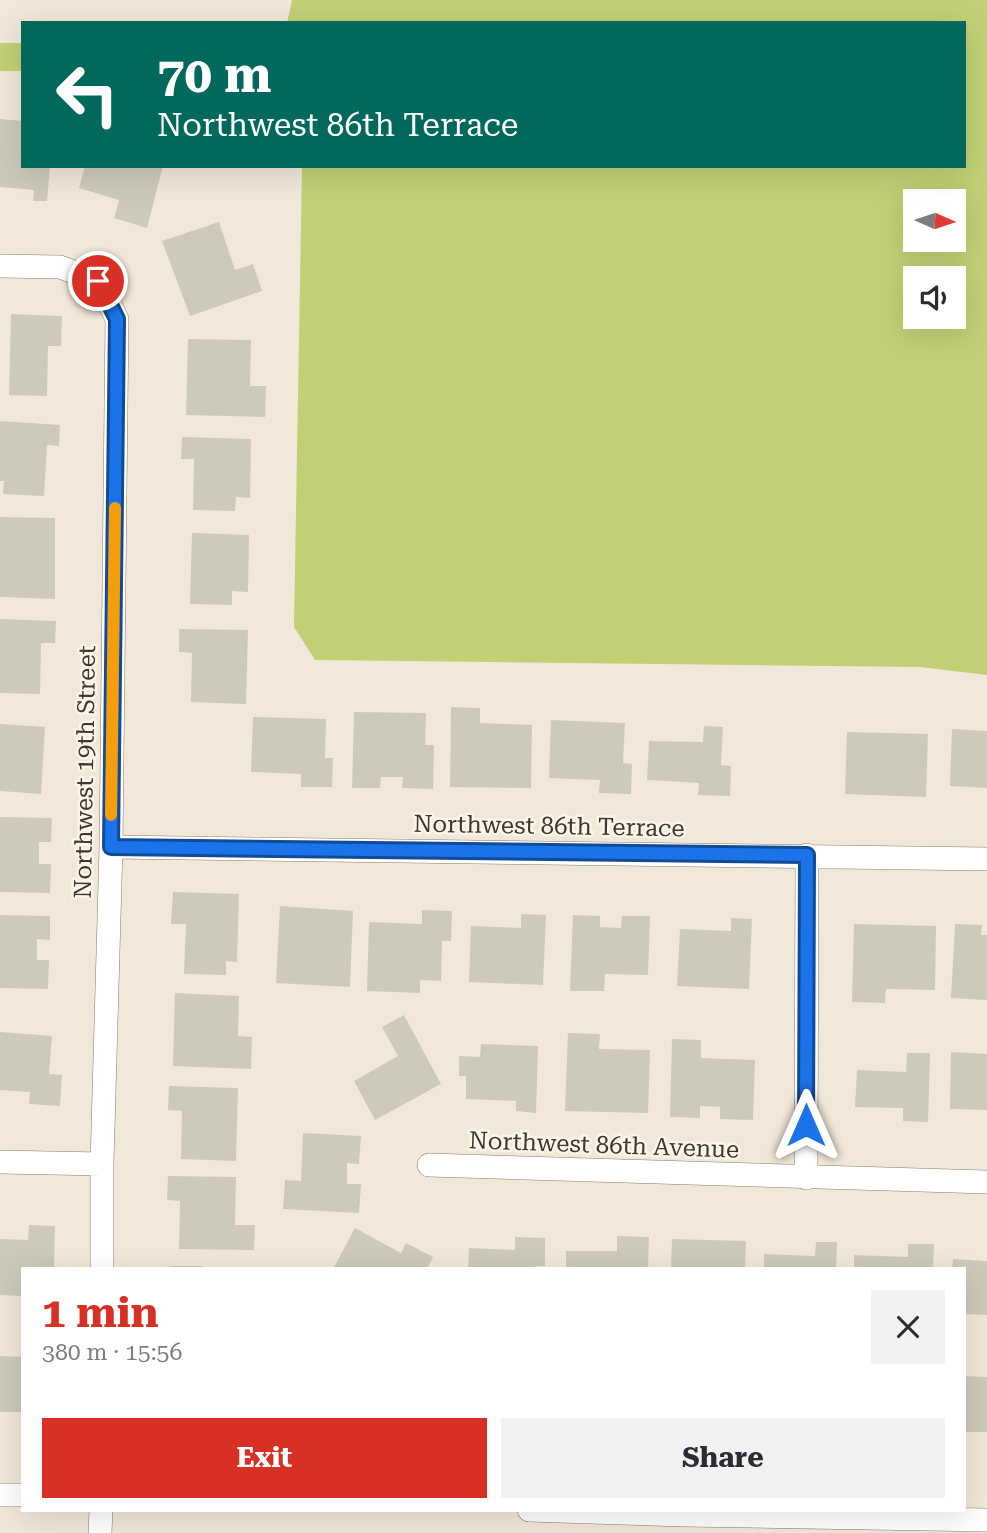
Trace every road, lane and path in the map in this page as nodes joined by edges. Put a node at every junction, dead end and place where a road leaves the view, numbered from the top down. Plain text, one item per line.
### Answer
1 (0, 266) edge
2 (111, 847) junction
3 (807, 855) junction
4 (987, 859) edge
5 (0, 1162) edge
6 (102, 1164) junction
7 (429, 1165) dead end
8 (806, 1178) junction
9 (987, 1182) edge
10 (102, 1267) edge
11 (0, 1495) edge
12 (21, 1495) edge
13 (101, 1512) edge
14 (551, 1512) edge
15 (987, 1520) edge
16 (684, 1524) edge
17 (100, 1533) edge

1 - 2 street, Northwest 19th Street
2 - 3 street, Northwest 86th Terrace
2 - 6 street, Northwest 19th Street
3 - 4 street, Northwest 86th Terrace
3 - 8 street
5 - 6 street
6 - 10 street, Northwest 19th Street
7 - 8 street, Northwest 86th Avenue
8 - 9 street, Northwest 86th Avenue
11 - 12 street
13 - 17 street
14 - 16 street
15 - 16 street

